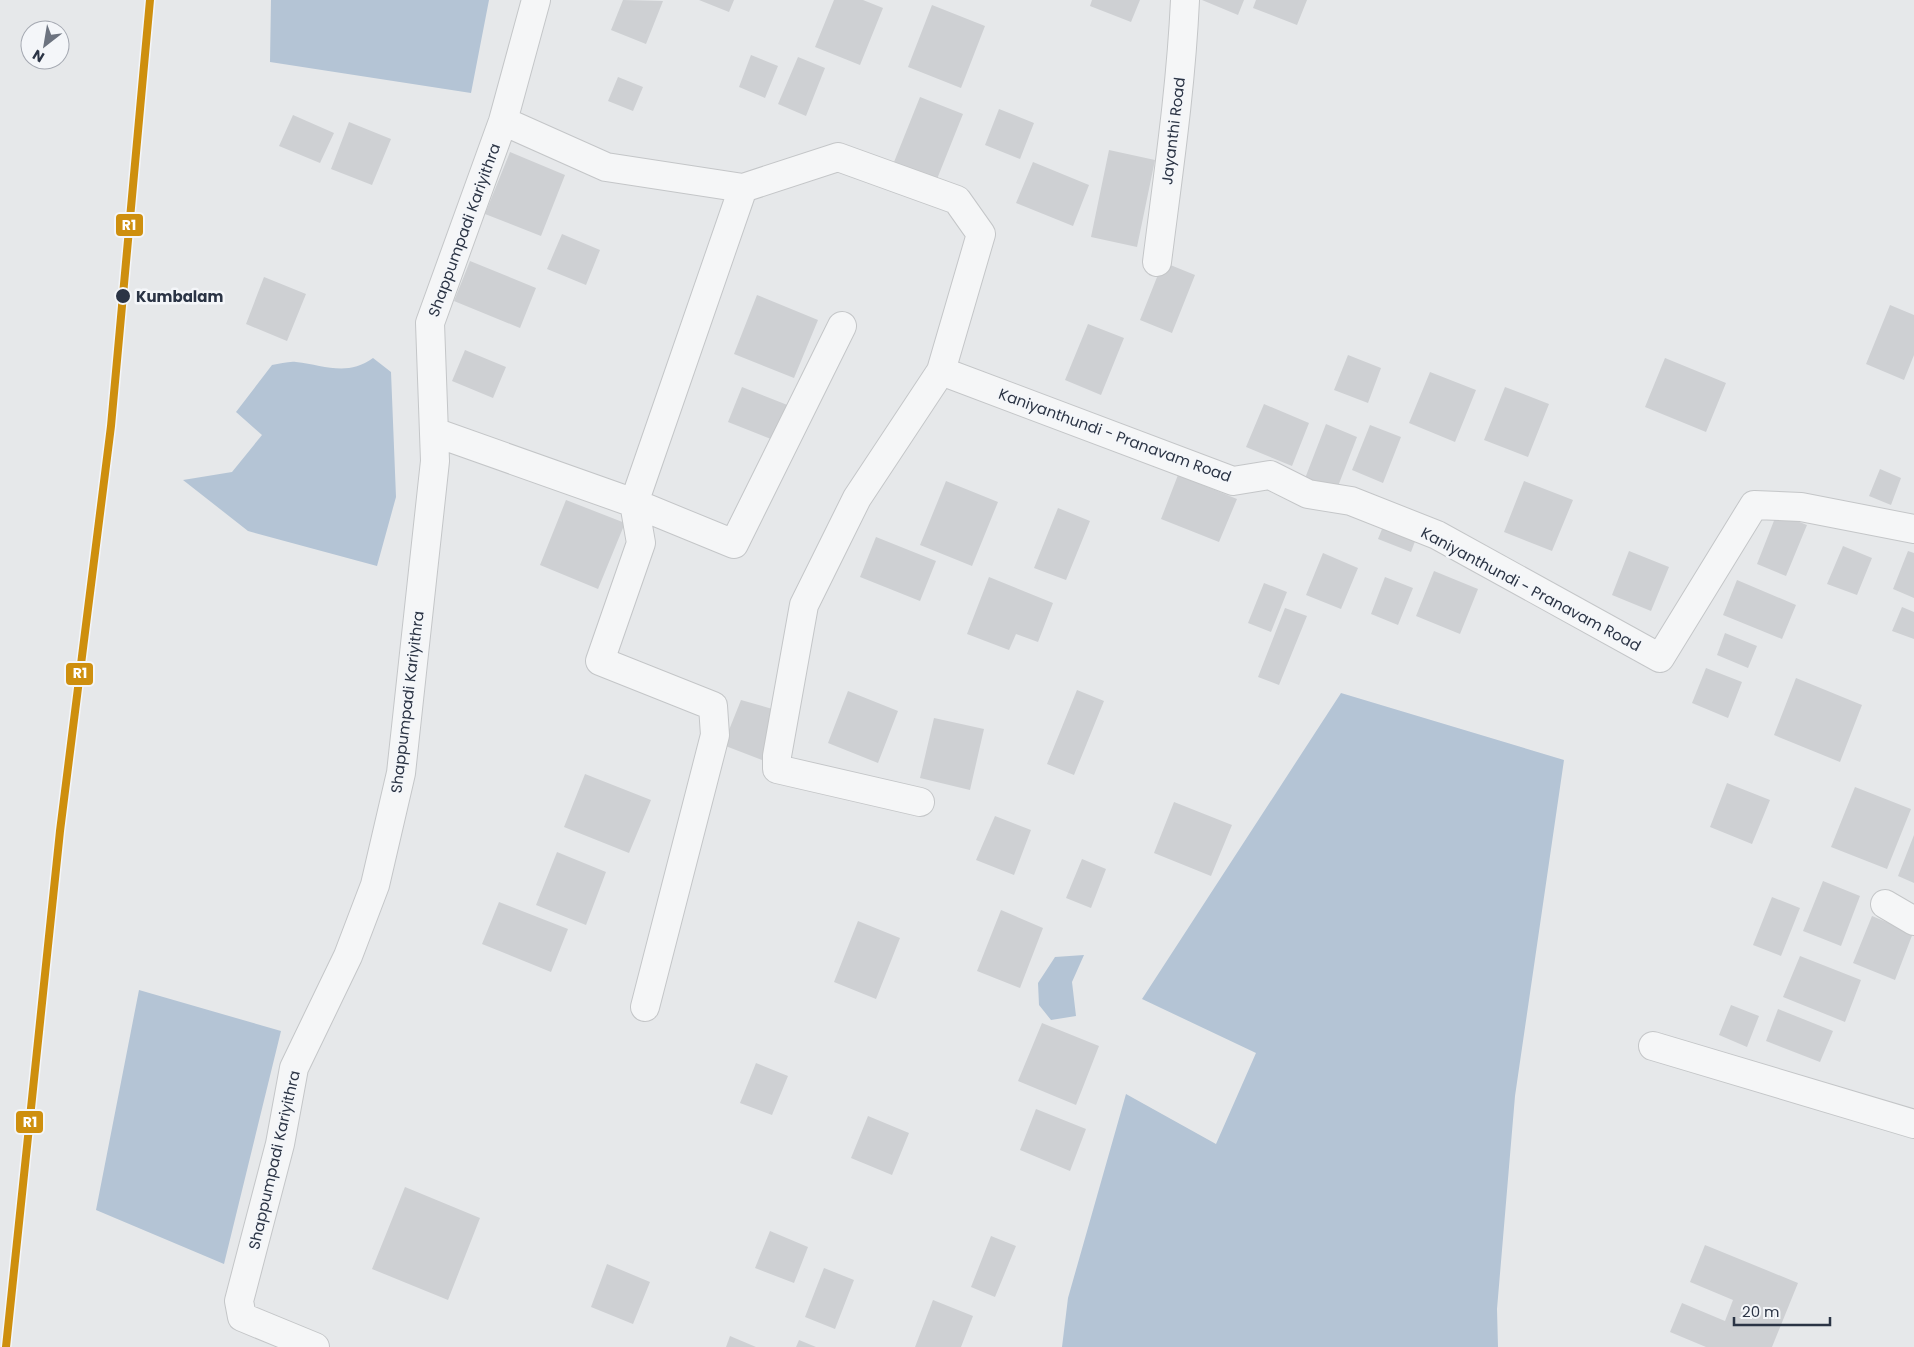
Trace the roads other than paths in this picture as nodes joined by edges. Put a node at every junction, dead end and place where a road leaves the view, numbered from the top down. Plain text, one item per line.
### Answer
1 (536, 0) edge
2 (1185, 0) edge
3 (503, 121) junction
4 (743, 188) junction
5 (1157, 262) dead end
6 (842, 326) dead end
7 (941, 372) junction
8 (434, 432) junction
9 (634, 503) junction
10 (1914, 529) edge
11 (920, 802) dead end
12 (1885, 904) dead end
13 (1914, 921) edge
14 (645, 1007) dead end
15 (1653, 1046) dead end
16 (1914, 1124) edge
17 (315, 1347) edge

1 - 3 street, Shappumpadi Kariyithra
2 - 5 street, Jayanthi Road
3 - 4 street
3 - 8 street, Shappumpadi Kariyithra
4 - 7 street
4 - 9 street
6 - 9 street
7 - 10 street, Kaniyanthundi - Pranavam Road
7 - 11 street
8 - 9 street
8 - 17 street, Shappumpadi Kariyithra
9 - 14 street
12 - 13 street
15 - 16 street

